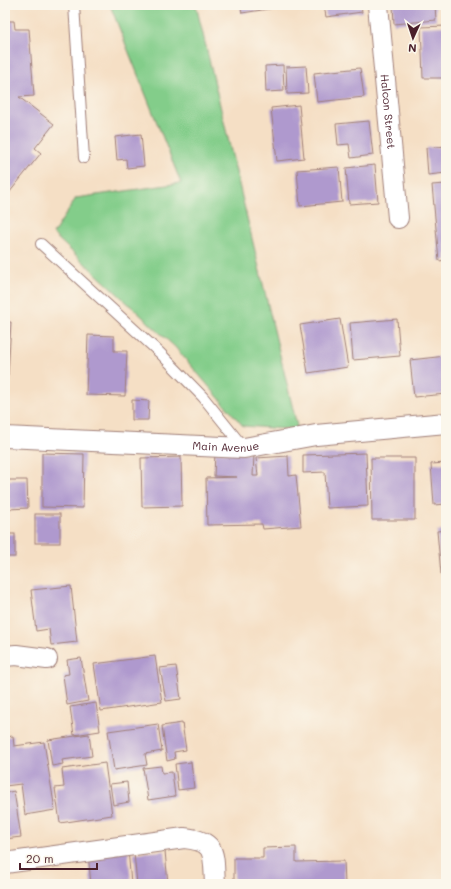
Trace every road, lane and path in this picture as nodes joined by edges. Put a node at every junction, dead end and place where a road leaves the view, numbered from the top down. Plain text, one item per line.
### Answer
1 (74, 5) edge
2 (378, 5) edge
3 (84, 158) dead end
4 (398, 218) dead end
5 (41, 244) dead end
6 (446, 423) edge
7 (5, 437) edge
8 (244, 448) junction
9 (5, 656) edge
10 (47, 659) dead end
11 (5, 863) edge
12 (215, 884) edge

1 - 3 lane
2 - 4 street, Halcon Street
5 - 8 lane
6 - 8 street, Main Avenue
7 - 8 street, Main Avenue
9 - 10 street
11 - 12 street

